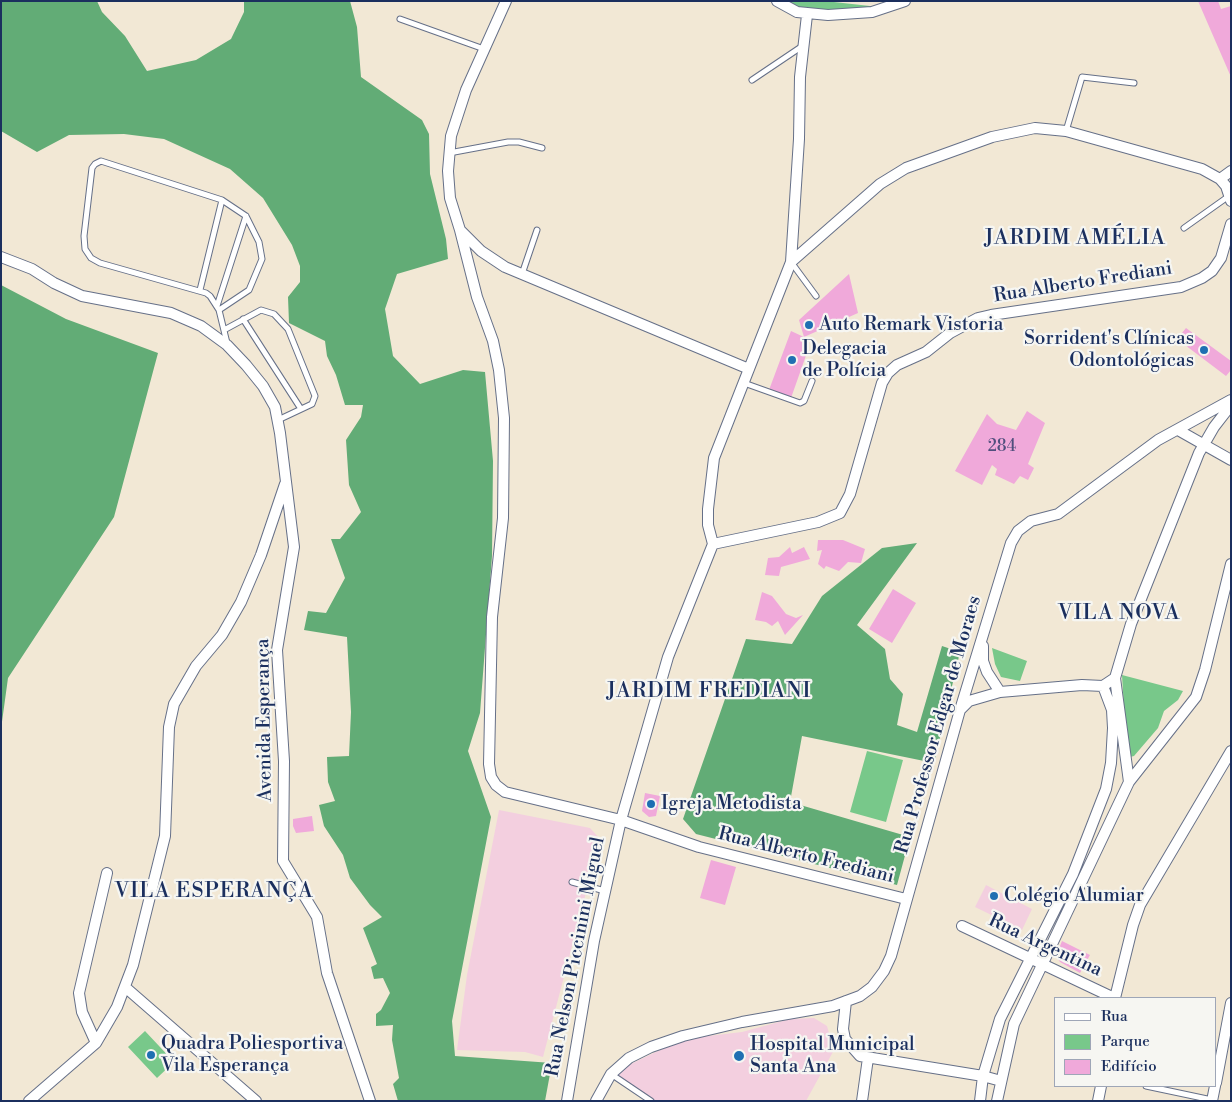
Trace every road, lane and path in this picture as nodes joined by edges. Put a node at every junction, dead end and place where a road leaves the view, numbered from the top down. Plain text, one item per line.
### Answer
1 (506, 1) edge
2 (777, 1) edge
3 (905, 1) edge
4 (807, 15) junction
5 (400, 19) dead end
6 (804, 45) junction
7 (484, 49) junction
8 (752, 80) dead end
9 (1134, 83) dead end
10 (1066, 131) junction
11 (542, 148) dead end
12 (449, 154) junction
13 (1231, 170) edge
14 (1220, 179) junction
15 (1230, 195) edge
16 (222, 200) junction
17 (1231, 201) edge
18 (246, 216) junction
19 (1231, 224) edge
20 (1184, 228) dead end
21 (460, 230) junction
22 (537, 230) dead end
23 (1, 257) edge
24 (791, 262) junction
25 (522, 274) junction
26 (200, 290) junction
27 (816, 296) dead end
28 (218, 308) junction
29 (243, 320) junction
30 (224, 330) junction
31 (227, 345) junction
32 (750, 369) junction
33 (812, 381) dead end
34 (744, 383) junction
35 (1231, 400) edge
36 (1231, 405) edge
37 (300, 409) junction
38 (278, 420) junction
39 (1178, 430) junction
40 (1203, 444) junction
41 (1231, 460) edge
42 (286, 483) junction
43 (713, 544) junction
44 (1231, 564) edge
45 (983, 635) junction
46 (1115, 678) junction
47 (1103, 686) junction
48 (1000, 692) junction
49 (960, 710) junction
50 (1231, 751) edge
51 (1129, 782) junction
52 (621, 820) junction
53 (107, 873) dead end
54 (1074, 874) junction
55 (1083, 881) junction
56 (572, 882) dead end
57 (605, 891) junction
58 (906, 899) junction
59 (962, 926) dead end
60 (1030, 959) junction
61 (1042, 964) junction
62 (125, 987) junction
63 (1112, 997) edge
64 (1114, 997) edge
65 (846, 1001) junction
66 (1231, 1004) edge
67 (96, 1043) junction
68 (868, 1058) junction
69 (611, 1074) junction
70 (983, 1076) junction
71 (1217, 1079) edge
72 (1000, 1081) junction
73 (1100, 1087) edge
74 (1151, 1087) edge
75 (1215, 1087) edge
76 (1213, 1100) edge
77 (29, 1101) edge
78 (256, 1101) edge
79 (370, 1101) edge
80 (567, 1101) edge
81 (596, 1101) edge
82 (651, 1101) edge
83 (862, 1101) edge
84 (980, 1101) edge
85 (997, 1101) edge
86 (1098, 1101) edge

1 - 7 street
2 - 4 street
3 - 4 street
4 - 6 street
5 - 7 lane
6 - 8 lane
6 - 24 street
7 - 12 street
9 - 10 lane
10 - 14 street
10 - 24 street
11 - 12 lane
12 - 21 street
13 - 14 street
14 - 15 street
15 - 17 street
15 - 20 lane
16 - 18 lane
16 - 26 lane
16 - 26 lane
18 - 28 lane
18 - 28 lane
19 - 43 street, Rua Alberto Frediani
21 - 25 street
21 - 52 street, Rua Alberto Frediani
22 - 25 lane
23 - 31 street, Avenida Esperança
24 - 27 lane
24 - 32 street
25 - 32 street
26 - 28 lane
28 - 30 lane
29 - 30 lane
29 - 37 lane
29 - 37 lane
30 - 31 lane
31 - 38 street, Avenida Esperança
32 - 34 street
33 - 34 lane
34 - 43 street
35 - 39 street, Rua Professor Edgar de Moraes
36 - 40 street
37 - 38 lane
38 - 42 street, Avenida Esperança
39 - 40 street
39 - 45 street, Rua Professor Edgar de Moraes
40 - 41 street
40 - 46 street
42 - 62 street
42 - 79 street, Avenida Esperança
43 - 52 street
44 - 51 street
45 - 48 street
45 - 49 street, Rua Professor Edgar de Moraes
46 - 47 street
46 - 51 street
47 - 48 street
47 - 54 street
48 - 49 street
49 - 58 street, Rua Professor Edgar de Moraes
50 - 64 street
51 - 55 street
52 - 57 street, Rua Nelson Piccinini Miguel
52 - 58 street, Rua Alberto Frediani
53 - 67 street
54 - 55 street
54 - 60 street
55 - 61 street
56 - 57 lane
57 - 80 street, Rua Nelson Piccinini Miguel
58 - 65 street, Rua Professor Edgar de Moraes
59 - 60 street, Rua Argentina
60 - 61 street, Rua Argentina
60 - 70 street
61 - 63 street, Rua Argentina
61 - 72 street
62 - 67 street
62 - 78 street
65 - 68 street
65 - 69 street, Rua Professor Edgar de Moraes
66 - 71 street
67 - 77 street
68 - 70 street
68 - 83 street
69 - 81 street, Rua Professor Edgar de Moraes
69 - 82 lane
70 - 72 street
70 - 84 street
72 - 85 street
73 - 86 street
74 - 76 lane
75 - 76 street

